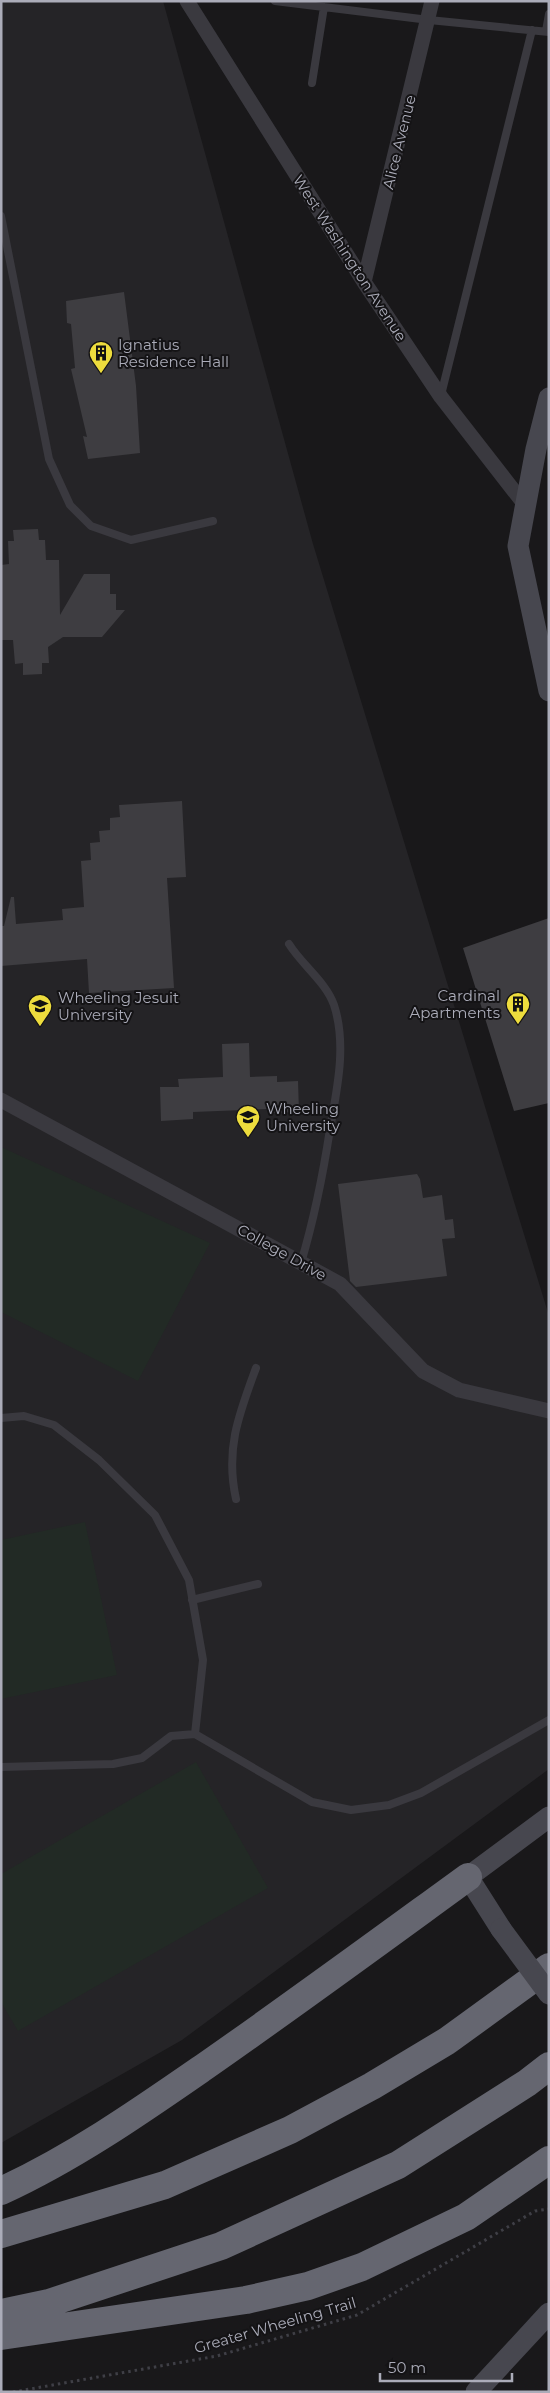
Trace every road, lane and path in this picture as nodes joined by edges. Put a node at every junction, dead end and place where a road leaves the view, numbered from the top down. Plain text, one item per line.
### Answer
1 (187, 1) edge
2 (275, 1) edge
3 (432, 1) edge
4 (324, 7) junction
5 (549, 14) edge
6 (429, 20) junction
7 (532, 30) junction
8 (547, 32) edge
9 (312, 83) dead end
10 (1, 216) edge
11 (364, 282) junction
12 (441, 397) junction
13 (549, 398) edge
14 (542, 447) edge
15 (526, 505) junction
16 (213, 521) dead end
17 (544, 654) edge
18 (549, 691) edge
19 (289, 944) dead end
20 (1, 1100) edge
21 (301, 1263) junction
22 (256, 1368) dead end
23 (549, 1411) edge
24 (1, 1418) edge
25 (236, 1499) dead end
26 (258, 1584) dead end
27 (192, 1600) junction
28 (549, 1720) edge
29 (195, 1734) junction
30 (1, 1767) edge
31 (549, 1817) edge
32 (468, 1877) junction
33 (549, 1967) edge
34 (549, 1994) edge
35 (549, 2066) edge
36 (549, 2160) edge
37 (1, 2191) edge
38 (549, 2209) edge
39 (1, 2234) edge
40 (1, 2313) edge
41 (549, 2313) edge
42 (1, 2336) edge
43 (13, 2392) edge
44 (476, 2392) edge

1 - 11 street, West Washington Avenue
2 - 4 lane
3 - 6 street, Alice Avenue
4 - 6 lane
4 - 9 lane
5 - 8 lane
6 - 7 lane
6 - 11 street, Alice Avenue
7 - 8 lane
7 - 12 lane
10 - 16 lane
11 - 12 street, West Washington Avenue
12 - 15 street, West Washington Avenue
13 - 14 street
14 - 15 street
15 - 17 street
17 - 18 street
19 - 21 lane
20 - 21 street, College Drive
21 - 23 street, College Drive
22 - 25 lane
24 - 27 lane
26 - 27 lane
27 - 29 lane
28 - 29 lane
29 - 30 lane
31 - 32 street
32 - 34 street, bridge
32 - 37 highway
33 - 39 highway
35 - 40 highway
36 - 42 highway
38 - 43 path, Greater Wheeling Trail
41 - 44 street

